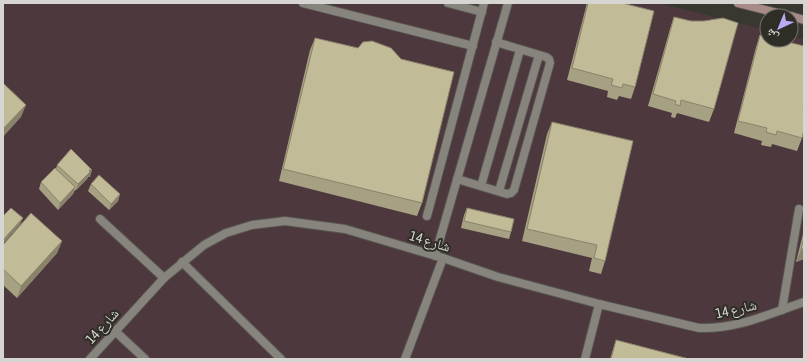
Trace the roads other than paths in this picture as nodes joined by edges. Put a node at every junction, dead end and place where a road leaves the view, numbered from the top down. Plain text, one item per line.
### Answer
1 (303, 3) edge
2 (448, 3) edge
3 (484, 3) edge
4 (508, 3) edge
5 (743, 4) edge
6 (759, 8) edge
7 (482, 12) junction
8 (496, 42) junction
9 (473, 46) junction
10 (520, 50) junction
11 (540, 55) junction
12 (457, 179) junction
13 (480, 186) junction
14 (499, 191) junction
15 (799, 209) dead end
16 (426, 216) dead end
17 (100, 219) dead end
18 (439, 257) junction
19 (182, 262) junction
20 (164, 278) junction
21 (804, 302) edge
22 (599, 304) junction
23 (782, 310) junction
24 (115, 331) junction
25 (90, 359) edge
26 (145, 359) edge
27 (281, 359) edge
28 (404, 359) edge
29 (585, 359) edge

1 - 9 street
2 - 7 street
3 - 7 street
4 - 8 street
5 - 6 main road
7 - 9 street
8 - 10 street
8 - 12 street
9 - 16 street
10 - 11 street
10 - 13 street
11 - 14 street
11 - 14 street
12 - 13 street
12 - 18 street
13 - 14 street
15 - 23 street
17 - 20 street
18 - 19 street, شارع 14
18 - 22 street, شارع 14
18 - 28 street
19 - 20 street, شارع 14
19 - 27 street
20 - 24 street, شارع 14
21 - 23 street, شارع 14
22 - 23 street, شارع 14
22 - 29 street
24 - 25 street, شارع 14
24 - 26 street

